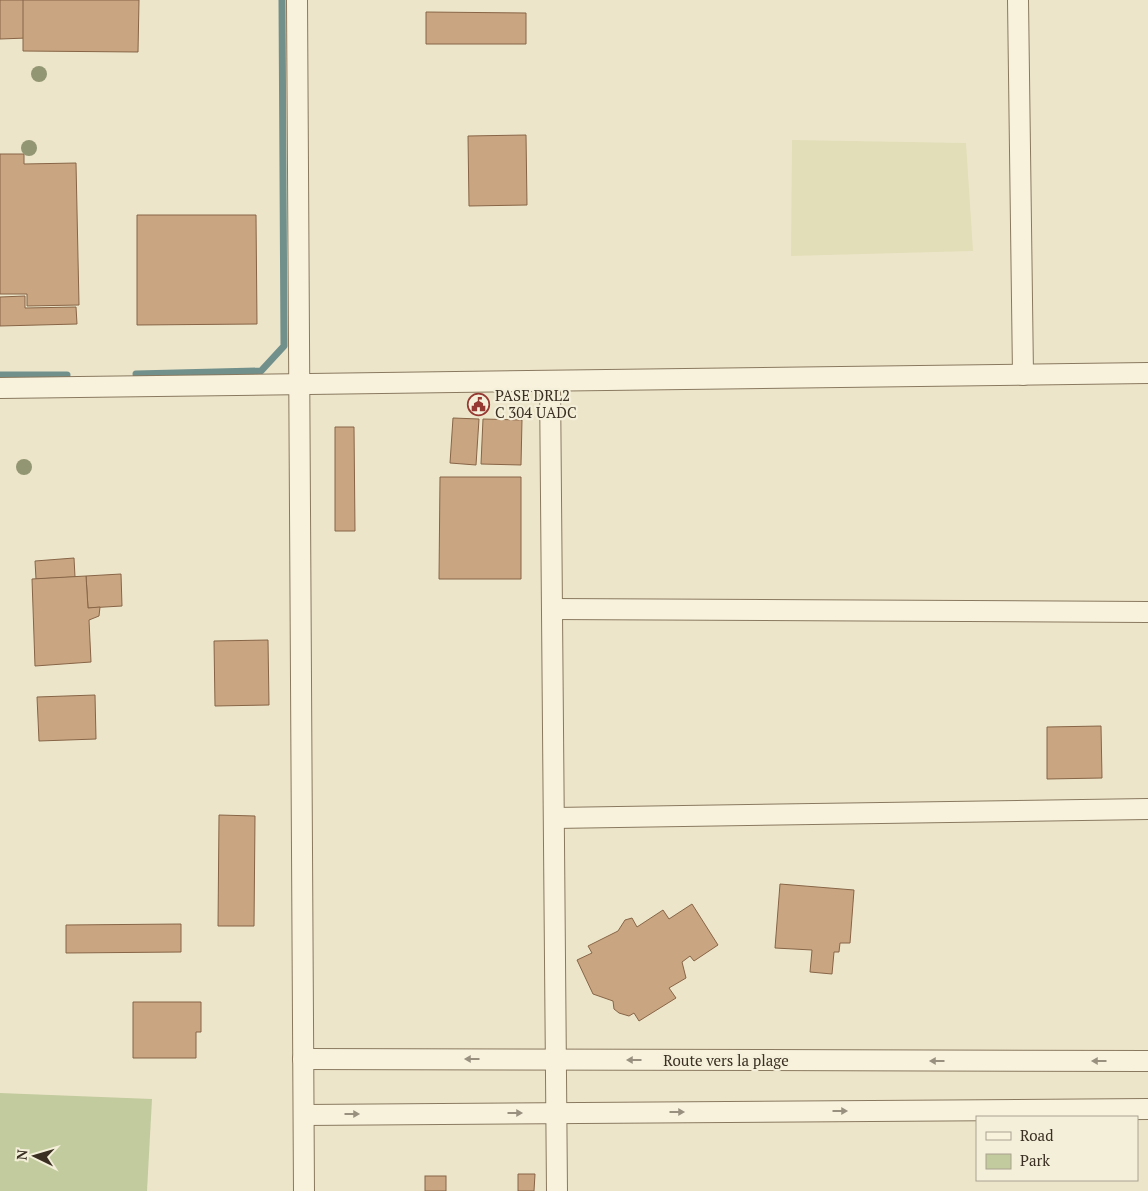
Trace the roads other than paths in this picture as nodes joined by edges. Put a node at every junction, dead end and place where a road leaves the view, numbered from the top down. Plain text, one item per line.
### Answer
1 (297, 0) edge
2 (1018, 0) edge
3 (1148, 373) edge
4 (1023, 375) junction
5 (550, 381) junction
6 (299, 384) junction
7 (0, 388) edge
8 (552, 609) junction
9 (1148, 612) edge
10 (1148, 808) edge
11 (554, 818) junction
12 (303, 1059) junction
13 (556, 1060) junction
14 (1148, 1061) edge
15 (1148, 1109) edge
16 (557, 1113) junction
17 (304, 1114) junction
18 (304, 1191) edge
19 (558, 1191) edge

1 - 6 street
2 - 4 street
3 - 4 street
4 - 5 street
5 - 6 street
5 - 8 street
6 - 7 street
6 - 12 street
8 - 9 street
8 - 11 street
10 - 11 street
11 - 13 street
13 -> 12 street, Route vers la plage
12 - 17 street
14 -> 13 street, Route vers la plage
13 - 16 street
16 -> 15 street
17 -> 16 street
16 - 19 street
17 - 18 street

